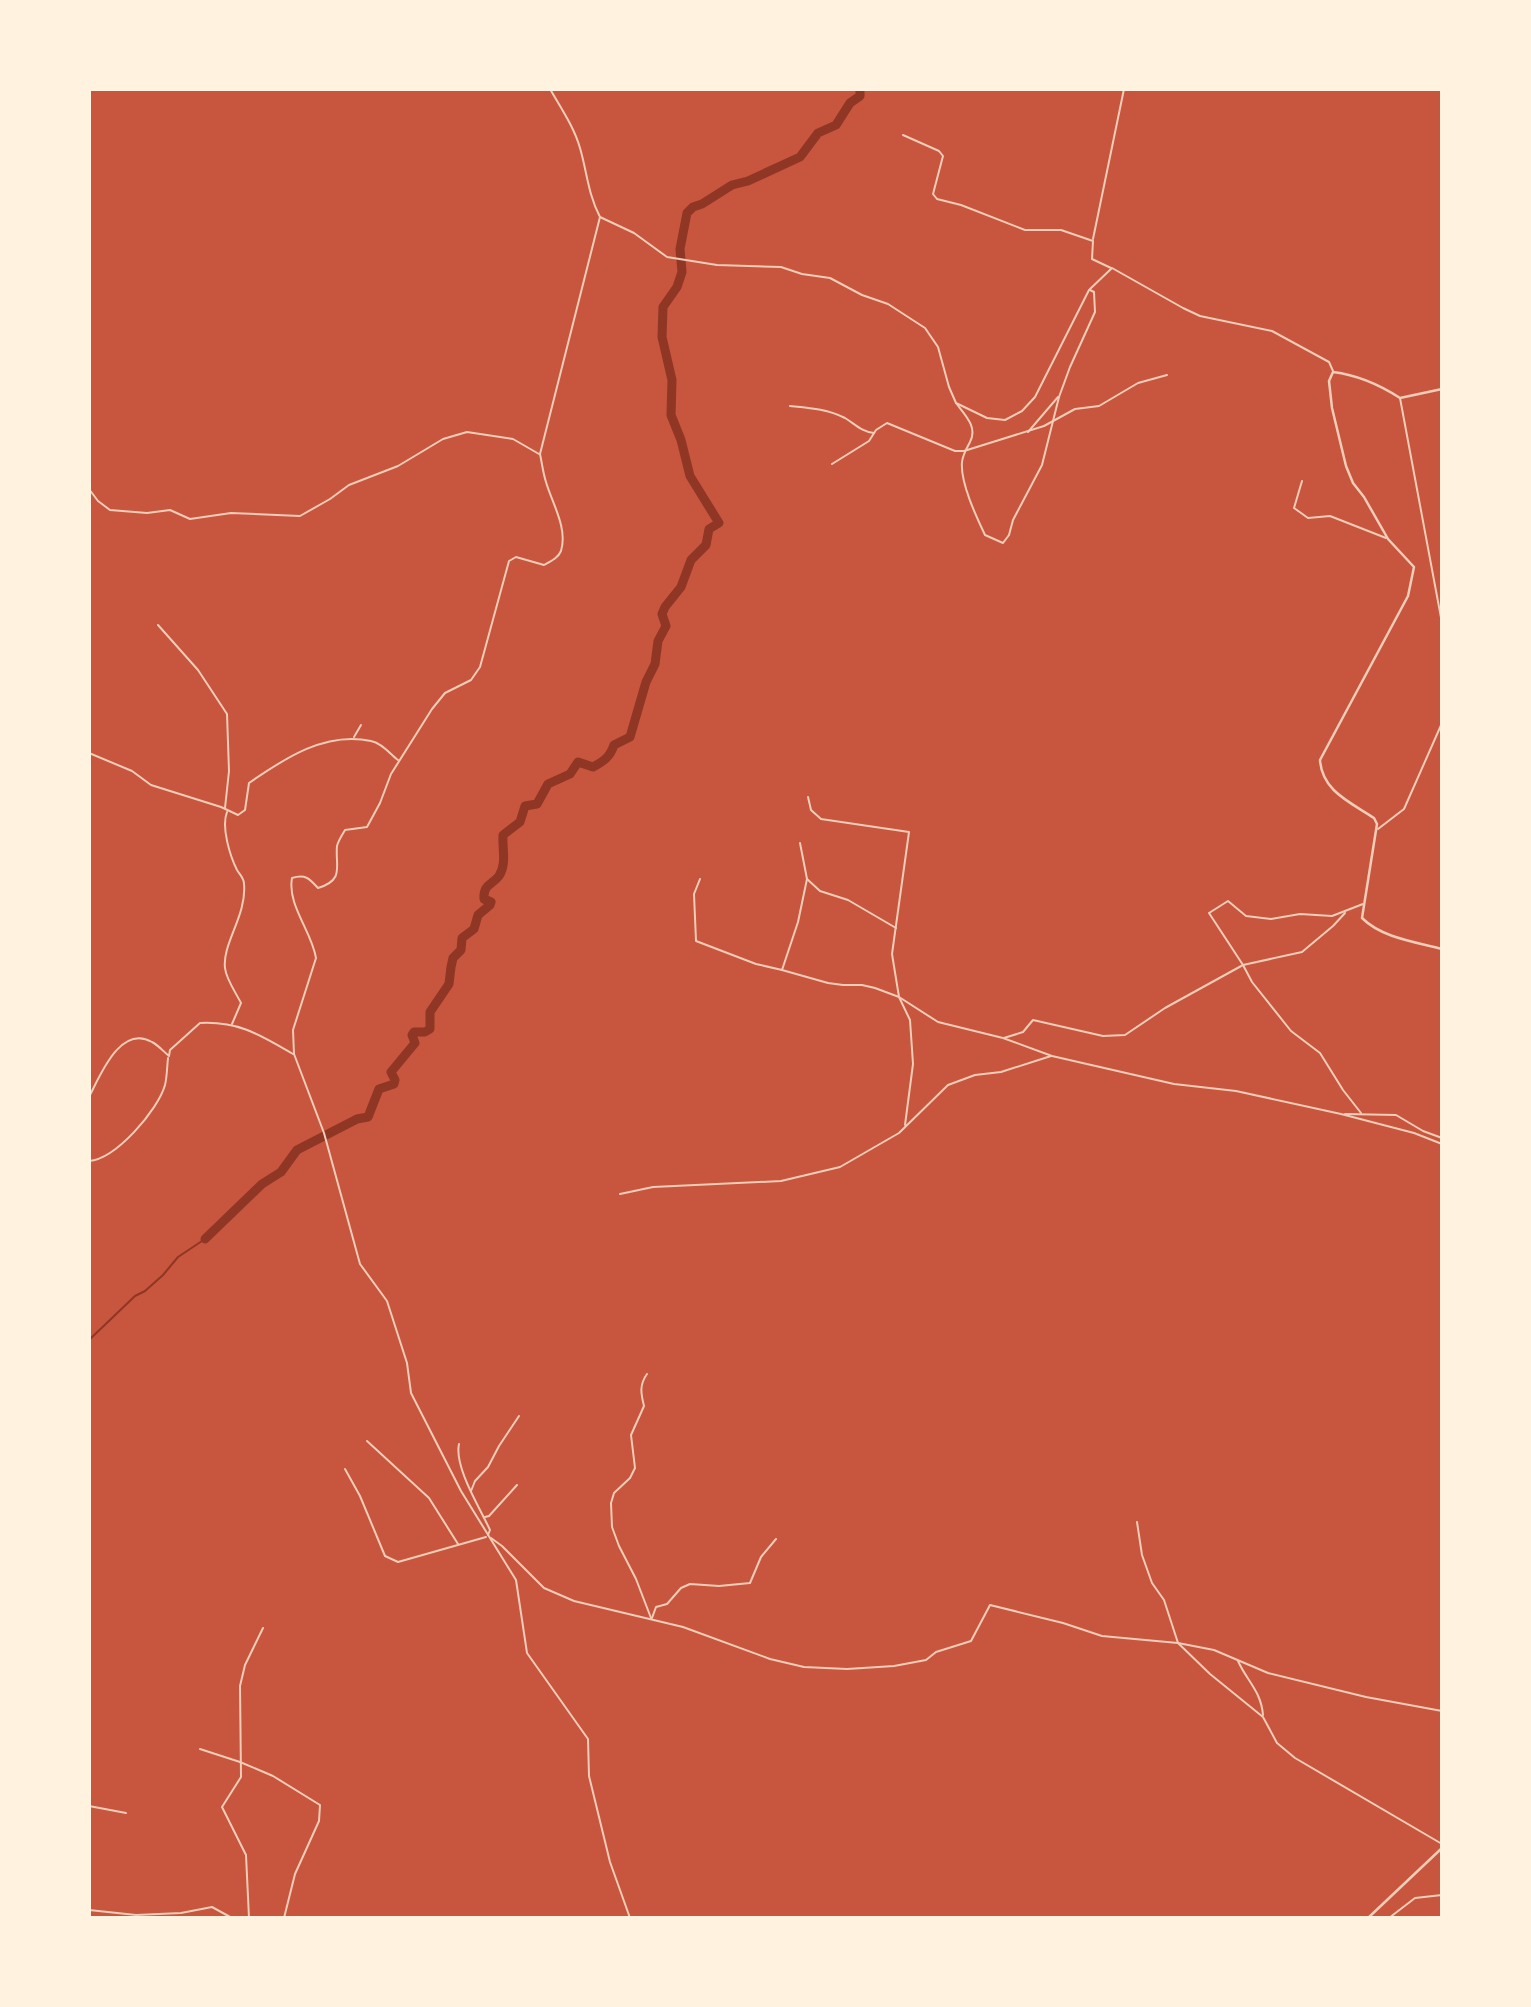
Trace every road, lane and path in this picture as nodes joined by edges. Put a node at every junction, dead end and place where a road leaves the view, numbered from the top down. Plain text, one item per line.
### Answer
1 (550, 89) edge
2 (1124, 89) edge
3 (903, 135) dead end
4 (600, 217) junction
5 (1093, 241) junction
6 (1112, 268) junction
7 (1089, 290) junction
8 (1333, 372) junction
9 (1167, 375) dead end
10 (1442, 390) edge
11 (1059, 397) junction
12 (1400, 398) junction
13 (956, 402) junction
14 (790, 406) dead end
15 (1054, 421) junction
16 (1028, 432) junction
17 (875, 433) junction
18 (964, 451) junction
19 (540, 454) junction
20 (832, 464) dead end
21 (1302, 481) dead end
22 (89, 489) edge
23 (1388, 539) junction
24 (1442, 623) edge
25 (158, 625) dead end
26 (1442, 723) edge
27 (361, 725) dead end
28 (353, 738) junction
29 (89, 753) edge
30 (400, 762) junction
31 (808, 797) dead end
32 (226, 810) junction
33 (1377, 830) junction
34 (800, 843) dead end
35 (700, 879) dead end
36 (807, 880) junction
37 (1363, 904) junction
38 (1346, 911) junction
39 (897, 928) junction
40 (1442, 949) edge
41 (1243, 965) junction
42 (782, 970) junction
43 (899, 997) junction
44 (232, 1024) junction
45 (1003, 1038) junction
46 (294, 1054) junction
47 (169, 1056) junction
48 (1052, 1056) junction
49 (89, 1097) edge
50 (1361, 1113) junction
51 (1341, 1114) junction
52 (905, 1126) junction
53 (1442, 1138) edge
54 (1442, 1144) edge
55 (89, 1161) edge
56 (620, 1194) dead end
57 (647, 1374) dead end
58 (519, 1416) dead end
59 (367, 1441) dead end
60 (459, 1444) dead end
61 (345, 1469) dead end
62 (517, 1485) dead end
63 (471, 1492) junction
64 (484, 1518) junction
65 (1137, 1522) dead end
66 (487, 1536) junction
67 (776, 1539) dead end
68 (458, 1544) junction
69 (652, 1619) junction
70 (263, 1628) dead end
71 (1178, 1643) junction
72 (1238, 1660) junction
73 (1442, 1711) edge
74 (1263, 1717) junction
75 (200, 1749) dead end
76 (240, 1762) junction
77 (89, 1805) edge
78 (125, 1813) dead end
79 (1442, 1846) edge
80 (1442, 1895) edge
81 (89, 1910) edge
82 (232, 1918) edge
83 (249, 1918) edge
84 (284, 1918) edge
85 (630, 1918) edge
86 (1368, 1918) edge
87 (1390, 1918) edge

1 - 4 street
2 - 5 street
3 - 5 street
4 - 13 street
4 - 19 street
5 - 6 street
6 - 7 street
6 - 8 street
7 - 11 street
7 - 13 street
8 - 12 street
8 - 23 street
9 - 15 street
10 - 12 street
11 - 15 street
11 - 16 street
12 - 24 street
13 - 18 street
14 - 17 street
15 - 16 street
15 - 18 street
16 - 18 street
17 - 18 street
17 - 20 street
19 - 22 street
19 - 30 street
21 - 23 street
23 - 33 street
25 - 32 street
26 - 33 street
27 - 28 street
28 - 30 street
28 - 32 street
29 - 32 street
30 - 46 street
31 - 39 street
32 - 44 street
33 - 37 street
34 - 36 street
35 - 42 street
36 - 39 street
36 - 42 street
37 - 38 street
37 - 40 street
38 - 41 street
38 - 41 street
39 - 43 street
41 - 45 street
41 - 50 street
42 - 43 street
43 - 45 street
43 - 52 street
44 - 46 street
44 - 47 street
45 - 48 street
46 - 66 street
47 - 49 street
47 - 55 street
48 - 51 street
48 - 52 street
50 - 51 street
50 - 53 street
51 - 54 street
52 - 56 street
57 - 69 street
58 - 63 street
59 - 68 street
60 - 63 street
61 - 68 street
62 - 64 street
63 - 64 street
64 - 66 street
65 - 71 street
66 - 68 street
66 - 69 street
66 - 85 street
67 - 69 street
69 - 71 street
70 - 76 street
71 - 72 street
71 - 74 street
72 - 73 street
72 - 74 street
74 - 79 street
75 - 76 street
76 - 83 street
76 - 84 street
77 - 78 street
79 - 86 street
80 - 87 street
81 - 82 street

